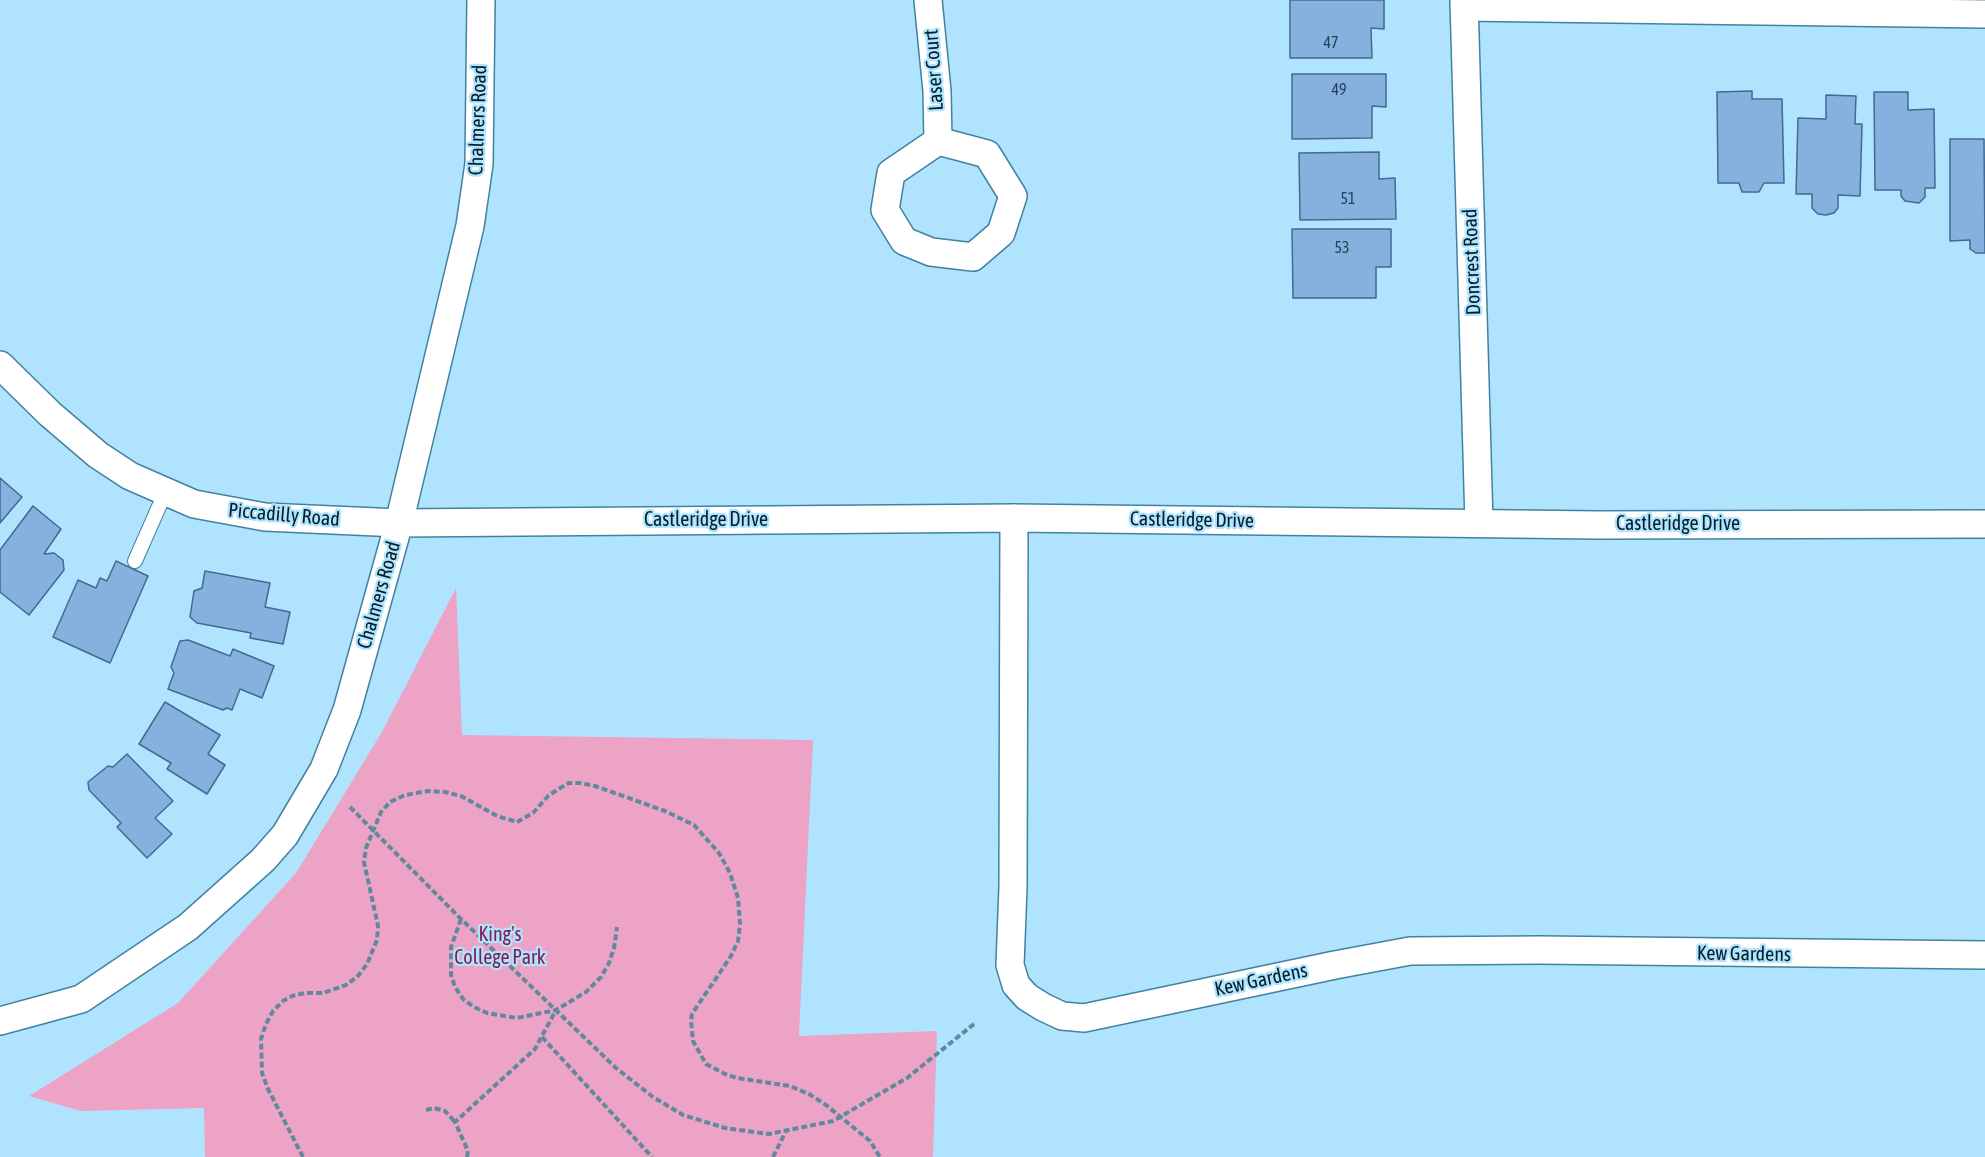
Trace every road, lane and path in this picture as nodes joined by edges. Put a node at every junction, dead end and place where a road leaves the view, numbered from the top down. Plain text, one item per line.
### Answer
1 (481, 0) edge
2 (928, 0) edge
3 (1464, 4) edge
4 (1985, 14) edge
5 (938, 141) junction
6 (0, 365) edge
7 (165, 493) junction
8 (1014, 518) junction
9 (399, 523) junction
10 (1479, 524) junction
11 (1985, 524) edge
12 (135, 561) dead end
13 (350, 807) dead end
14 (374, 829) junction
15 (461, 919) junction
16 (616, 927) dead end
17 (1985, 955) edge
18 (555, 1010) junction
19 (0, 1021) edge
20 (974, 1024) dead end
21 (542, 1037) junction
22 (426, 1110) dead end
23 (840, 1116) junction
24 (455, 1122) junction
25 (787, 1130) junction
26 (303, 1157) edge
27 (467, 1157) edge
28 (651, 1157) edge
29 (773, 1157) edge
30 (880, 1157) edge

1 - 9 street, Chalmers Road
2 - 5 street, Laser Court
3 - 4 street
3 - 10 street, Doncrest Road
5 - 5 street
6 - 7 street, Piccadilly Road
7 - 9 street, Piccadilly Road
7 - 12 lane
8 - 9 street, Castleridge Drive
8 - 10 street, Castleridge Drive
8 - 17 street, Kew Gardens
9 - 19 street, Chalmers Road
10 - 11 street, Castleridge Drive
13 - 14 path
14 - 15 path
14 - 23 path
14 - 26 path
15 - 18 path
15 - 18 path
16 - 18 path
18 - 21 path
18 - 25 path
20 - 23 path
21 - 24 path
21 - 28 path
22 - 24 path
23 - 25 path
23 - 30 path
24 - 27 path
25 - 29 path

